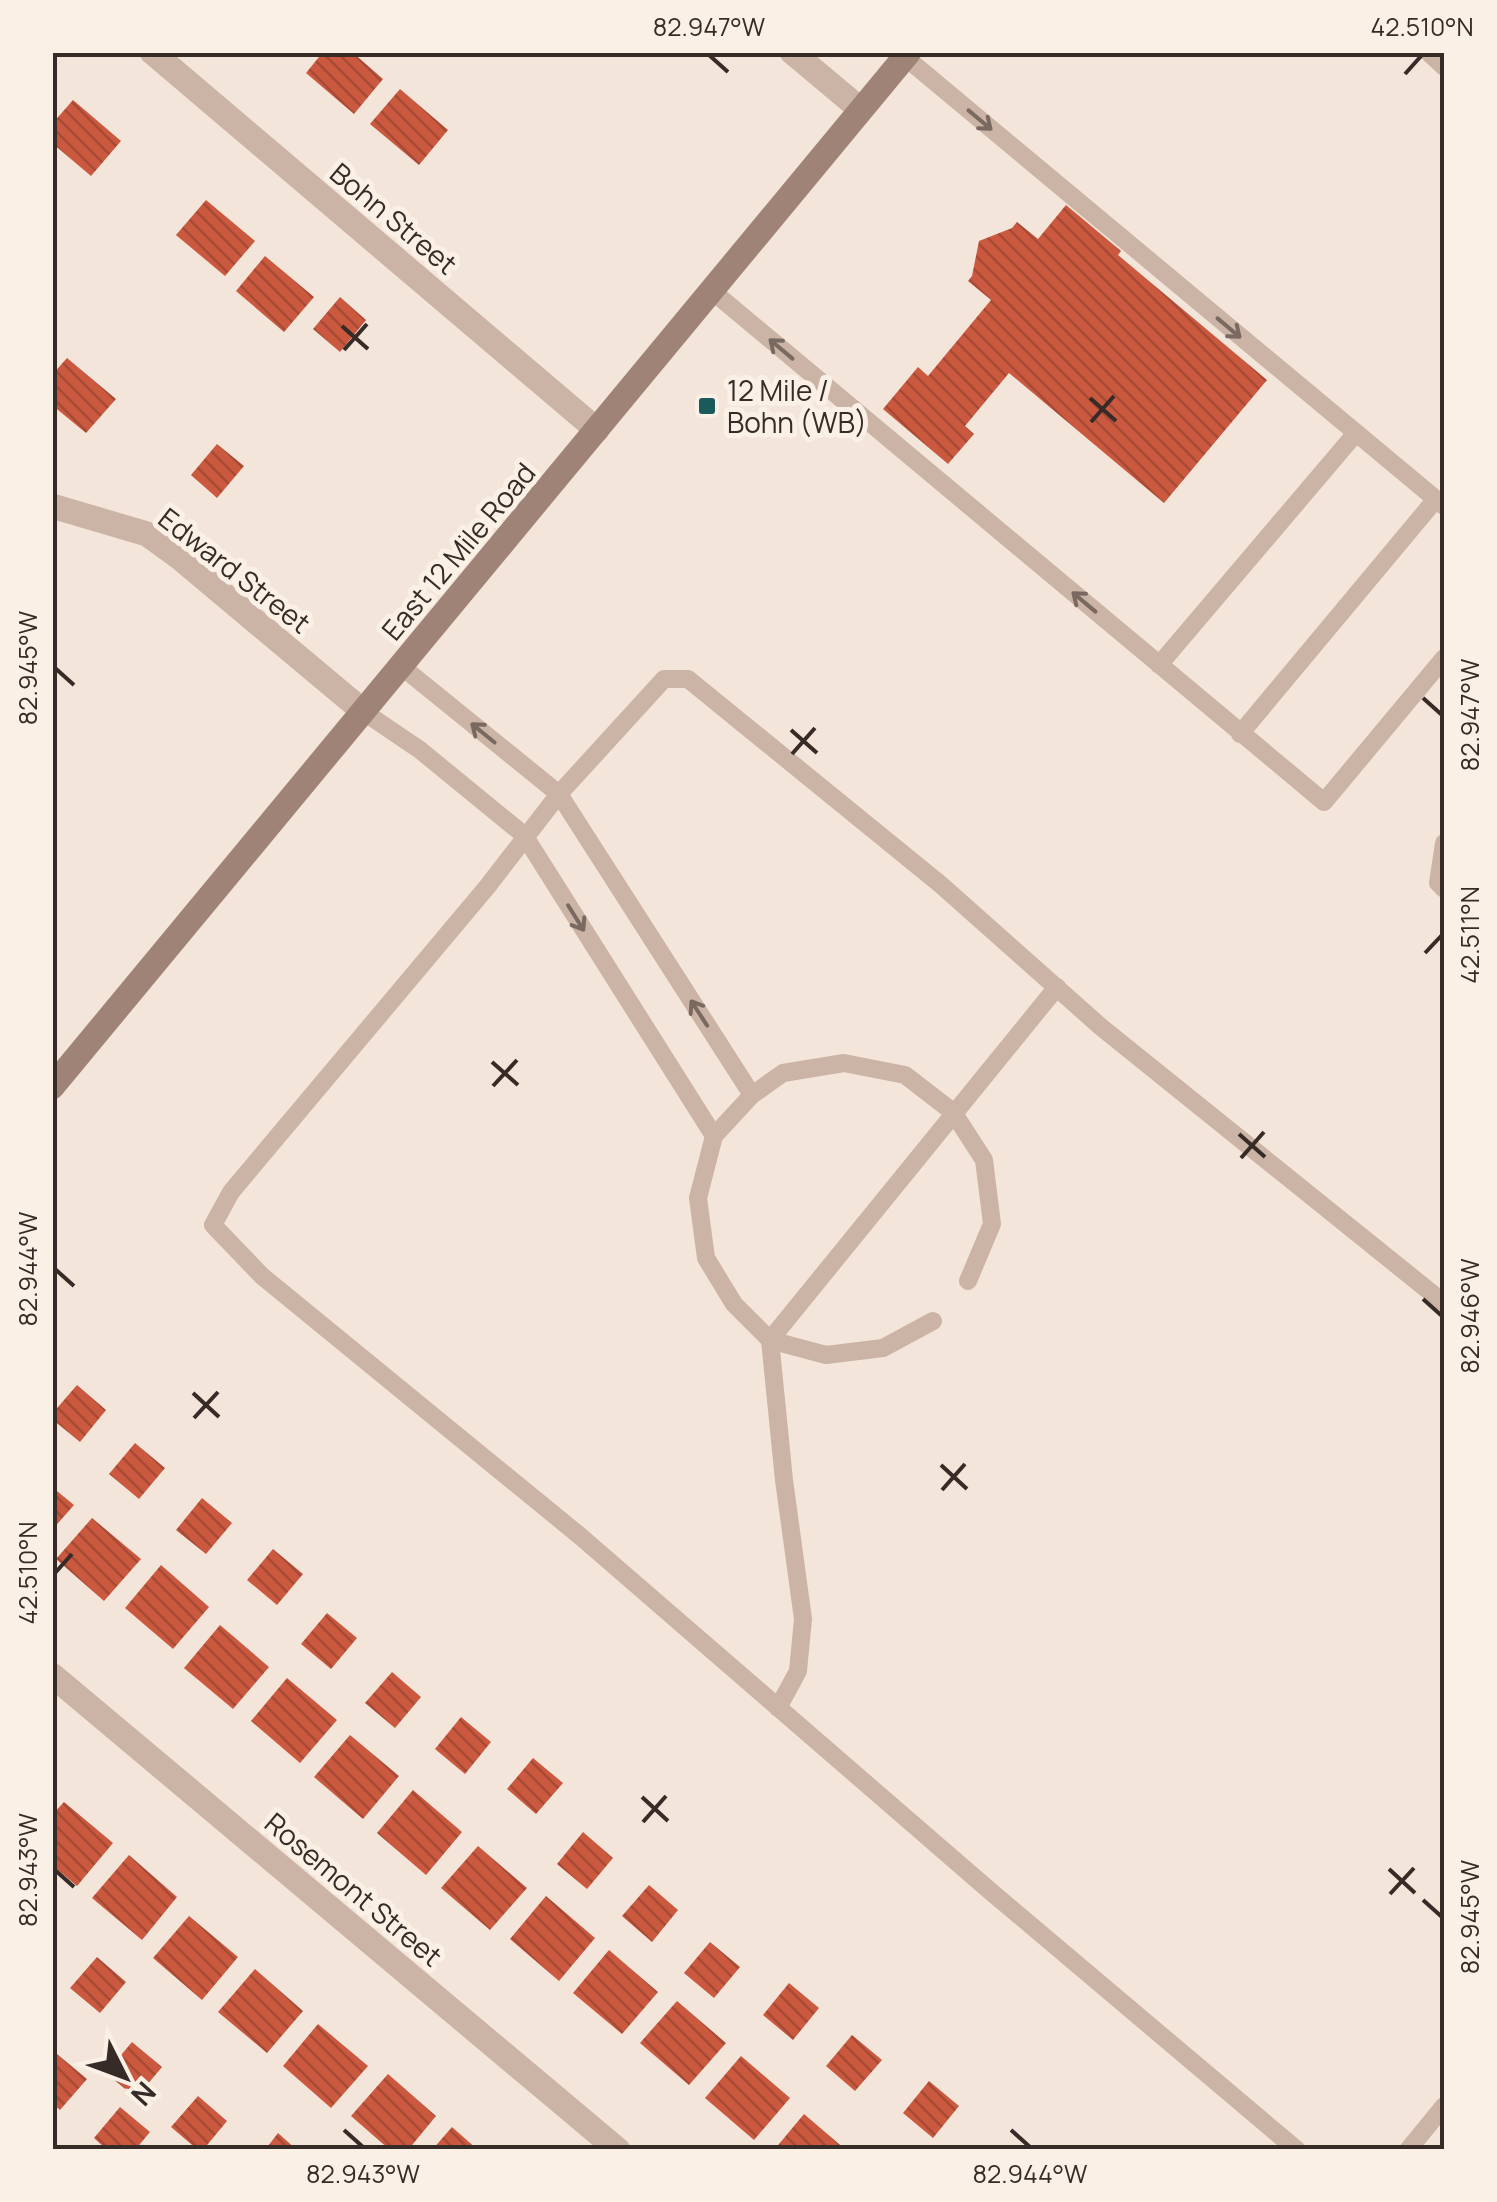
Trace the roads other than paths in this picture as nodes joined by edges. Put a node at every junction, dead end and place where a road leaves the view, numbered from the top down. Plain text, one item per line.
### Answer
1 (152, 52) edge
2 (792, 52) edge
3 (1428, 52) edge
4 (907, 55) edge
5 (1444, 67) edge
6 (860, 110) junction
7 (711, 290) junction
8 (597, 430) junction
9 (1356, 433) junction
10 (1440, 502) edge
11 (52, 506) edge
12 (1444, 658) edge
13 (1158, 665) junction
14 (401, 666) junction
15 (364, 712) junction
16 (1240, 734) junction
17 (559, 794) junction
18 (524, 835) junction
19 (1444, 843) edge
20 (1444, 889) edge
21 (1057, 987) junction
22 (54, 1082) edge
23 (752, 1095) junction
24 (953, 1112) junction
25 (714, 1136) junction
26 (968, 1280) dead end
27 (1444, 1303) edge
28 (933, 1321) dead end
29 (770, 1340) junction
30 (52, 1675) edge
31 (778, 1708) junction
32 (1444, 2106) edge
33 (618, 2150) edge
34 (1298, 2150) edge
35 (1408, 2150) edge

1 - 8 street, Bohn Street
2 - 6 street
3 - 5 lane
4 - 6 main road, East 12 Mile Road
4 -> 9 lane
6 - 7 main road, East 12 Mile Road
7 - 8 main road, East 12 Mile Road
13 -> 7 lane
8 - 14 main road, East 12 Mile Road
9 - 10 lane
9 - 13 lane
10 - 16 lane
11 - 15 street, Edward Street
12 - 16 lane
13 - 16 lane
14 - 15 main road, East 12 Mile Road
17 -> 14 lane
15 - 18 lane
15 - 22 main road, East 12 Mile Road
17 - 18 lane
17 - 21 lane
23 -> 17 lane
18 -> 25 lane
18 - 31 lane
19 - 20 lane
21 - 24 lane
21 - 27 lane
23 - 24 lane
23 - 25 lane
24 - 26 lane
24 - 29 lane
25 - 29 lane
28 - 29 lane
29 - 31 lane
30 - 33 street, Rosemont Street
31 - 34 lane
32 - 35 lane

